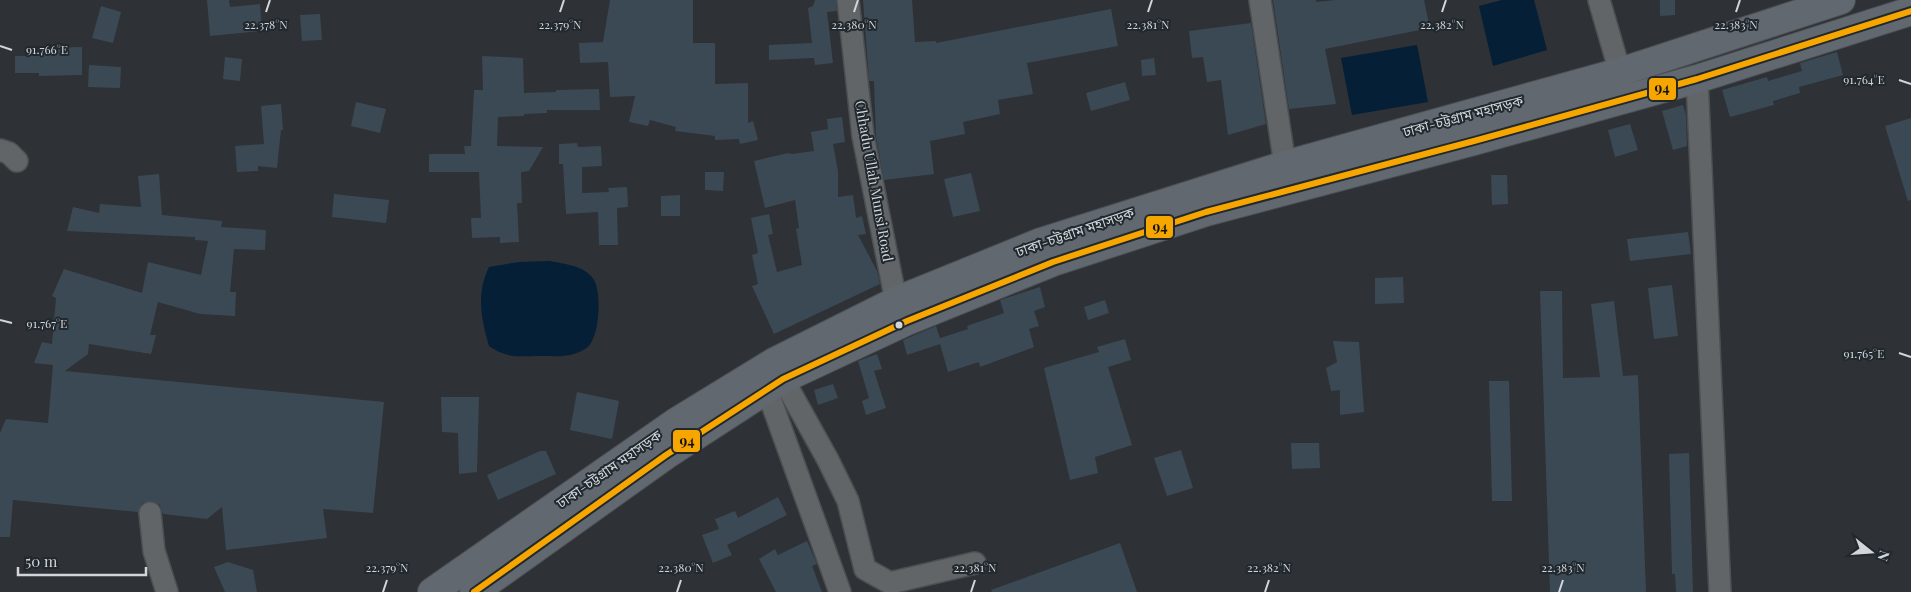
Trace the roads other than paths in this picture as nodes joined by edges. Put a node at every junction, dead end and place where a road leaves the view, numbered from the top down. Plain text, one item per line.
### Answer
1 (848, 0) edge
2 (1260, 0) edge
3 (1599, 0) edge
4 (1841, 0) edge
5 (1911, 11) edge
6 (1620, 72) junction
7 (1698, 79) junction
8 (1284, 165) junction
9 (896, 301) junction
10 (775, 384) junction
11 (150, 513) dead end
12 (975, 563) dead end
13 (167, 592) edge
14 (432, 592) edge
15 (474, 592) edge
16 (840, 592) edge
17 (1720, 592) edge

1 - 9 street, Chhadu Ullah Munsi Road
2 - 8 street
3 - 6 street
4 - 6 highway, ঢাকা-চট্টগ্রাম মহাসড়ক
5 - 7 highway, ঢাকা-চট্টগ্রাম মহাসড়ক
6 - 8 highway, ঢাকা-চট্টগ্রাম মহাসড়ক
7 - 10 highway, ঢাকা-চট্টগ্রাম মহাসড়ক
7 - 17 street
8 - 9 highway, ঢাকা-চট্টগ্রাম মহাসড়ক
9 - 14 highway, ঢাকা-চট্টগ্রাম মহাসড়ক
10 - 12 street
10 - 15 highway, ঢাকা-চট্টগ্রাম মহাসড়ক
10 - 16 street
11 - 13 street

